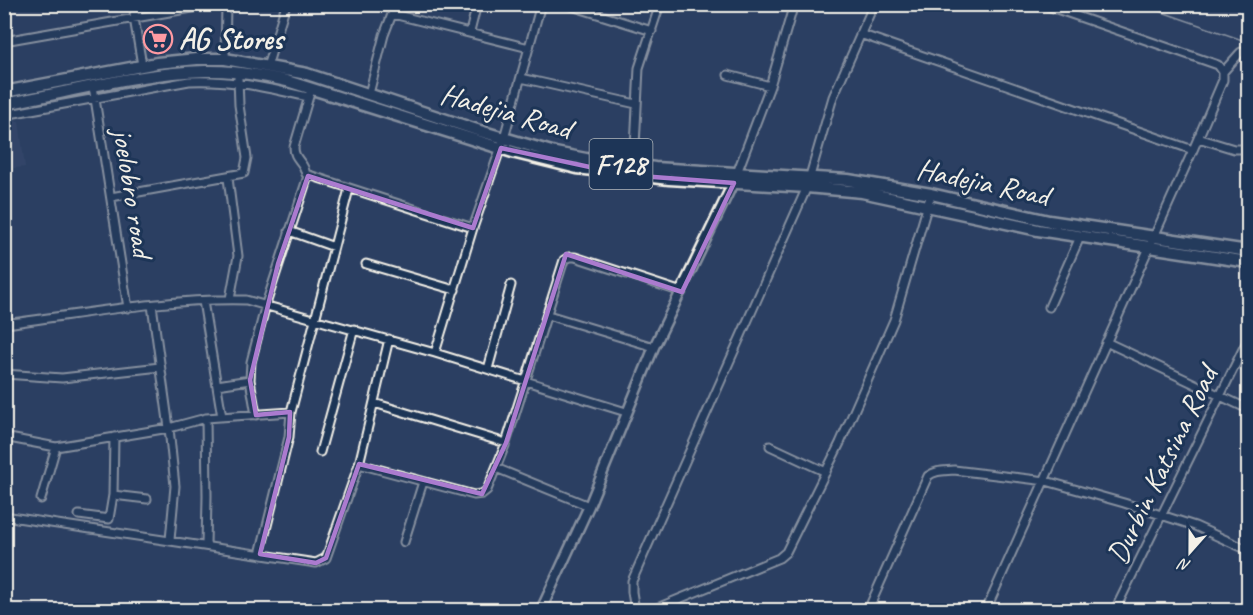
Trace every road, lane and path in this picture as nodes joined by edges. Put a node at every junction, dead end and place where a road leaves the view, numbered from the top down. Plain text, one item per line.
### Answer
1 (135, 4) edge
2 (215, 4) edge
3 (226, 4) edge
4 (286, 4) edge
5 (477, 4) edge
6 (541, 4) edge
7 (565, 4) edge
8 (660, 4) edge
9 (794, 4) edge
10 (874, 4) edge
11 (1042, 4) edge
12 (394, 7) edge
13 (134, 18) junction
14 (652, 31) junction
15 (470, 32) junction
16 (860, 34) junction
17 (4, 41) edge
18 (529, 48) junction
19 (1248, 54) edge
20 (225, 59) junction
21 (142, 65) junction
22 (267, 67) junction
23 (1224, 72) junction
24 (307, 74) junction
25 (728, 75) dead end
26 (238, 77) junction
27 (521, 78) junction
28 (770, 86) junction
29 (308, 90) junction
30 (4, 92) edge
31 (94, 92) junction
32 (369, 94) junction
33 (4, 104) edge
34 (636, 104) junction
35 (4, 115) edge
36 (1198, 138) junction
37 (502, 143) junction
38 (1248, 148) edge
39 (1193, 150) junction
40 (634, 166) junction
41 (308, 176) junction
42 (228, 178) junction
43 (736, 178) junction
44 (808, 182) junction
45 (349, 189) junction
46 (931, 194) junction
47 (111, 197) junction
48 (929, 206) junction
49 (473, 228) junction
50 (289, 231) junction
51 (1080, 237) junction
52 (1153, 237) junction
53 (334, 247) junction
54 (1148, 248) junction
55 (1248, 251) edge
56 (1248, 262) edge
57 (366, 264) dead end
58 (512, 285) dead end
59 (455, 290) junction
60 (682, 292) junction
61 (230, 299) junction
62 (203, 301) junction
63 (266, 304) junction
64 (152, 305) junction
65 (1049, 307) dead end
66 (128, 308) junction
67 (548, 315) junction
68 (316, 318) junction
69 (4, 324) edge
70 (354, 329) junction
71 (389, 339) junction
72 (1248, 339) edge
73 (1106, 342) junction
74 (654, 347) junction
75 (435, 353) junction
76 (160, 367) junction
77 (488, 369) junction
78 (4, 374) edge
79 (250, 380) junction
80 (526, 381) junction
81 (217, 386) junction
82 (1220, 396) junction
83 (374, 403) junction
84 (1248, 409) edge
85 (291, 412) junction
86 (626, 412) junction
87 (256, 414) junction
88 (222, 417) junction
89 (206, 418) junction
90 (169, 428) junction
91 (4, 437) edge
92 (114, 437) junction
93 (506, 443) junction
94 (770, 446) dead end
95 (56, 447) junction
96 (320, 452) dead end
97 (359, 464) junction
98 (496, 468) junction
99 (826, 472) junction
100 (1046, 481) junction
101 (423, 482) junction
102 (112, 495) junction
103 (41, 499) dead end
104 (147, 499) dead end
105 (589, 506) junction
106 (79, 515) dead end
107 (1162, 515) junction
108 (4, 516) edge
109 (170, 540) junction
110 (404, 542) dead end
111 (206, 546) junction
112 (1248, 550) edge
113 (260, 554) junction
114 (541, 610) edge
115 (635, 610) edge
116 (652, 610) edge
117 (868, 610) edge
118 (986, 610) edge
119 (1115, 610) edge

1 - 13 street
2 - 13 street
3 - 20 street
4 - 22 street
5 - 15 street
6 - 18 street
7 - 14 street
8 - 14 street
9 - 28 street
10 - 16 street
11 - 23 street
12 - 15 street
12 - 32 street
13 - 17 street
13 - 21 street
14 - 34 street
15 - 18 street
16 - 39 street
16 - 44 street
18 - 27 street
19 - 23 street
20 - 21 main road, Hadejia Road / F128
20 - 22 main road, Hadejia Road / F128
21 - 30 main road, Hadejia Road / F128
22 - 24 main road, Hadejia Road / F128
23 - 36 street
24 - 29 main road
24 - 32 main road, Hadejia Road / F128
25 - 28 street
26 - 29 main road, Hadejia Road / F128
26 - 31 main road, Hadejia Road / F128
26 - 42 street
27 - 34 street
27 - 37 street
28 - 43 street
29 - 37 main road, Hadejia Road / F128
29 - 41 street
31 - 33 main road, Hadejia Road / F128
31 - 35 street
31 - 47 street, joelobro road
32 - 37 main road, Hadejia Road / F128
34 - 40 street
36 - 38 street
36 - 39 street
37 - 40 main road, Hadejia Road / F128
37 - 43 main road, Hadejia Road / F128
37 - 49 street
39 - 52 street
40 - 43 main road, Hadejia Road / F128
41 - 45 street
41 - 50 street
42 - 47 street
42 - 61 street
43 - 44 main road, Hadejia Road / F128
43 - 60 street
44 - 46 main road, Hadejia Road / F128
44 - 48 main road, Hadejia Road / F128
44 - 115 street
45 - 49 street
45 - 53 street
46 - 48 street
46 - 52 main road, Hadejia Road / F128
47 - 66 street, joelobro road
48 - 51 main road, Hadejia Road / F128
48 - 99 street
49 - 59 street
50 - 53 street
50 - 63 street
51 - 54 main road, Hadejia Road / F128
51 - 65 street
52 - 54 street
52 - 55 main road, Hadejia Road / F128
53 - 68 street
54 - 56 main road, Hadejia Road / F128
54 - 73 street
57 - 59 street
58 - 77 street
59 - 75 street
60 - 67 street
60 - 74 street
61 - 62 street
61 - 63 street
62 - 64 street
62 - 81 street
63 - 68 street
63 - 79 street
64 - 66 street
64 - 76 street
66 - 69 street
67 - 74 street
67 - 80 street
68 - 70 street
68 - 85 street
70 - 71 street
70 - 96 street
71 - 75 street
71 - 83 street
72 - 82 street, Durbin Katsina Road
73 - 82 street
73 - 100 street
74 - 86 street
75 - 77 street
76 - 78 street
76 - 90 street
77 - 80 street
79 - 81 street
79 - 87 street
80 - 86 street
80 - 93 street
81 - 88 street
82 - 84 street
82 - 107 street, Durbin Katsina Road
83 - 93 street
83 - 97 street
85 - 87 street
85 - 113 street
86 - 105 street
87 - 88 street
88 - 89 street
89 - 90 street
89 - 111 street
90 - 92 street
90 - 109 street
91 - 95 street
92 - 95 street
92 - 102 street
93 - 98 street
94 - 99 street
95 - 103 street
97 - 101 street
97 - 113 street
98 - 101 street
98 - 105 street
99 - 116 street
100 - 107 street
100 - 117 street
100 - 118 street
101 - 110 street
102 - 104 street
102 - 106 street
105 - 114 street
107 - 112 street
107 - 119 street, Durbin Katsina Road
108 - 109 street
109 - 111 street
111 - 113 street

